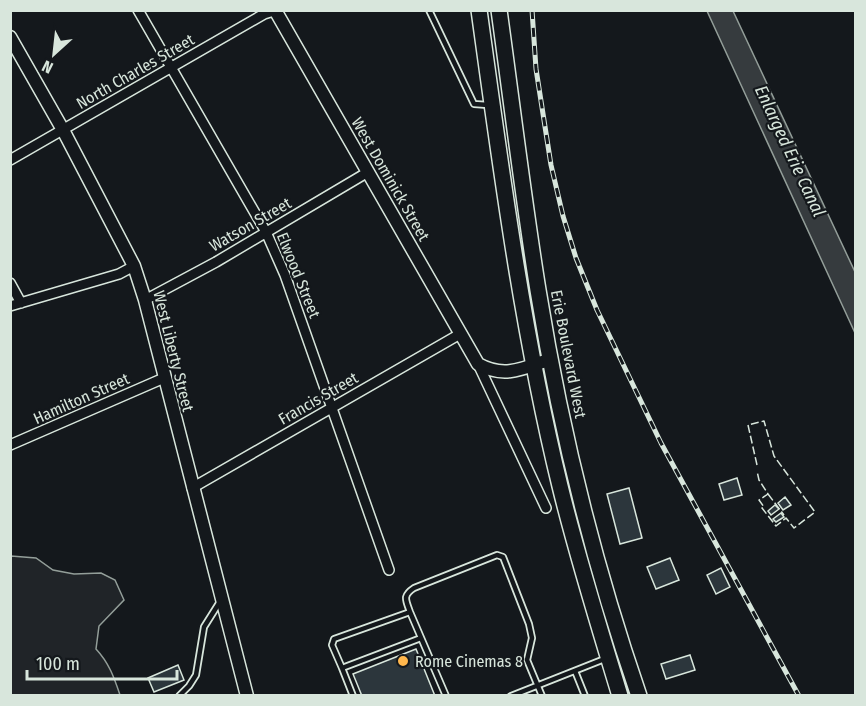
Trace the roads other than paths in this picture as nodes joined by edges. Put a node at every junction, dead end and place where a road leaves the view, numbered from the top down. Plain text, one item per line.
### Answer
1 (138, 10) edge
2 (429, 10) edge
3 (479, 10) edge
4 (499, 10) edge
5 (276, 11) edge
6 (10, 37) edge
7 (171, 68) junction
8 (493, 105) junction
9 (63, 130) junction
10 (10, 160) edge
11 (368, 172) junction
12 (266, 232) junction
13 (134, 266) junction
14 (10, 283) edge
15 (145, 300) junction
16 (21, 303) junction
17 (10, 306) edge
18 (460, 334) junction
19 (551, 359) junction
20 (478, 364) junction
21 (534, 365) junction
22 (164, 378) junction
23 (332, 407) junction
24 (10, 445) edge
25 (192, 488) junction
26 (546, 507) dead end
27 (389, 570) dead end
28 (221, 600) junction
29 (410, 612) junction
30 (421, 638) junction
31 (624, 650) junction
32 (608, 658) junction
33 (342, 668) junction
34 (575, 671) junction
35 (538, 685) junction
36 (179, 696) edge
37 (247, 696) edge
38 (353, 696) edge
39 (446, 696) edge
40 (511, 696) edge
41 (542, 696) edge
42 (585, 696) edge
43 (620, 696) edge
44 (639, 696) edge

1 - 7 street, Elwood Street
2 - 8 lane
3 - 8 main road
4 - 19 main road, Erie Boulevard West
5 - 7 street, North Charles Street
5 - 11 street, West Dominick Street
6 - 9 street, West Liberty Street
7 - 9 street, North Charles Street
7 - 12 street, Elwood Street
8 - 21 main road
9 - 10 street, North Charles Street
9 - 13 street, West Liberty Street
11 - 12 street, Watson Street
11 - 18 street, West Dominick Street
12 - 15 street, Watson Street
12 - 23 street, Elwood Street
13 - 15 street, West Liberty Street
13 - 16 street
14 - 16 street
15 - 22 street, West Liberty Street
16 - 17 street
18 - 20 street, West Dominick Street
18 - 23 street, Francis Street
19 - 21 street
19 - 31 main road, Erie Boulevard West
20 - 21 street
20 - 26 street, West Dominick Street
21 - 32 main road
22 - 24 street, Hamilton Street
22 - 25 street, West Liberty Street
23 - 25 street, Francis Street
23 - 27 street, Elwood Street
25 - 28 street, West Liberty Street
28 - 36 lane
28 - 37 street, West Liberty Street
29 - 30 lane
29 - 33 lane
29 - 35 lane
30 - 33 lane
30 - 39 lane
31 - 32 lane
31 - 44 main road, Erie Boulevard West
32 - 34 lane
32 - 43 main road
33 - 38 lane
34 - 35 lane
34 - 42 lane
35 - 40 lane
35 - 41 lane

